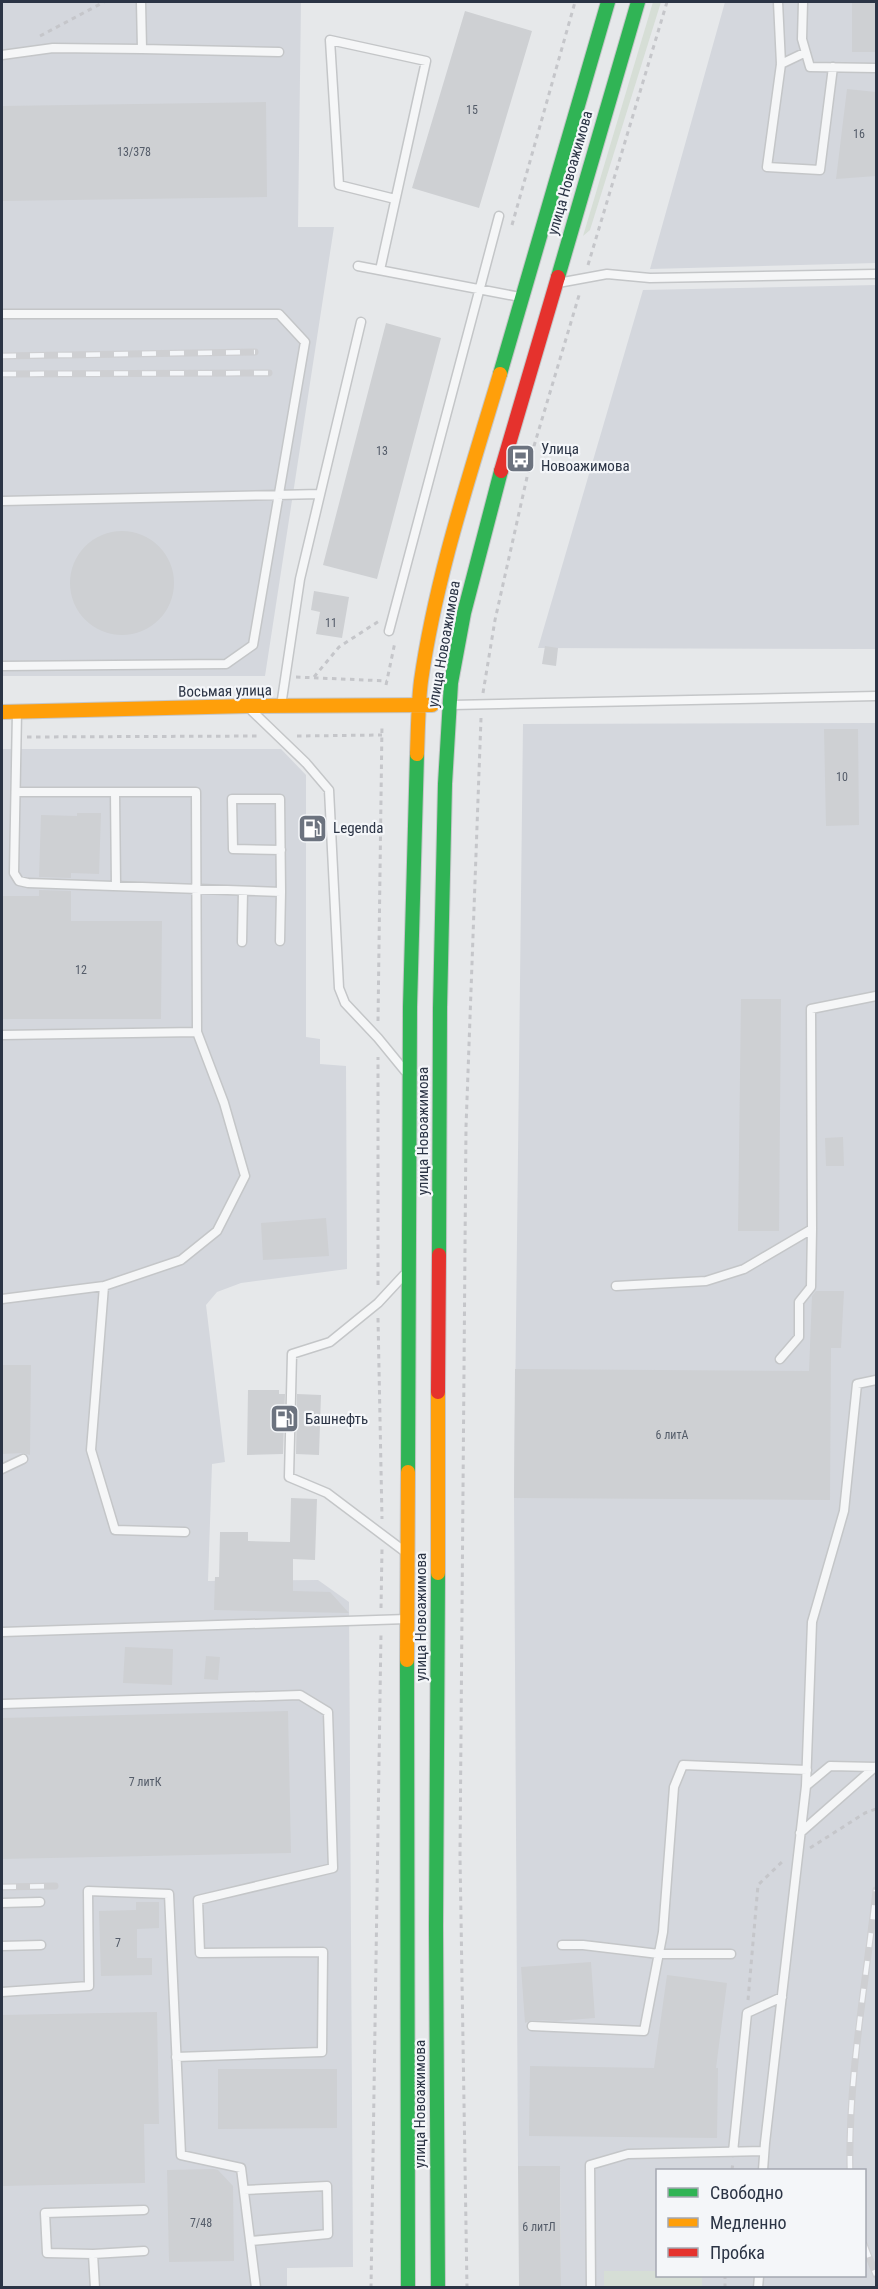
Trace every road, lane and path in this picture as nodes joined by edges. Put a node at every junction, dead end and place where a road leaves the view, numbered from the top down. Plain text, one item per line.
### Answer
1 (104, 2) edge
2 (141, 2) edge
3 (608, 2) edge
4 (638, 2) edge
5 (666, 2) edge
6 (778, 2) edge
7 (803, 2) edge
8 (142, 49) junction
9 (20, 52) junction
10 (279, 52) dead end
11 (804, 53) junction
12 (2, 55) edge
13 (781, 64) junction
14 (833, 67) junction
15 (876, 68) edge
16 (396, 199) junction
17 (499, 216) dead end
18 (358, 266) dead end
19 (380, 270) junction
20 (876, 274) edge
21 (584, 278) junction
22 (555, 284) junction
23 (479, 290) junction
24 (521, 298) junction
25 (2, 314) edge
26 (361, 322) dead end
27 (320, 494) junction
28 (280, 495) junction
29 (2, 501) edge
30 (394, 610) junction
31 (389, 631) dead end
32 (2, 666) edge
33 (286, 677) junction
34 (314, 677) junction
35 (387, 681) dead end
36 (876, 696) edge
37 (481, 704) junction
38 (418, 705) junction
39 (449, 705) junction
40 (248, 706) junction
41 (281, 706) junction
42 (2, 712) edge
43 (17, 712) junction
44 (382, 735) dead end
45 (278, 736) junction
46 (16, 737) junction
47 (16, 792) junction
48 (115, 792) junction
49 (281, 850) junction
50 (116, 886) junction
51 (197, 890) junction
52 (243, 891) junction
53 (281, 892) junction
54 (280, 941) dead end
55 (242, 942) dead end
56 (876, 996) edge
57 (197, 1032) junction
58 (2, 1035) edge
59 (409, 1077) junction
60 (812, 1229) junction
61 (408, 1270) junction
62 (104, 1286) junction
63 (616, 1286) dead end
64 (2, 1299) edge
65 (780, 1359) dead end
66 (876, 1380) edge
67 (23, 1459) dead end
68 (2, 1469) edge
69 (185, 1532) dead end
70 (408, 1554) junction
71 (407, 1619) junction
72 (2, 1632) edge
73 (2, 1704) edge
74 (876, 1767) edge
75 (807, 1770) junction
76 (806, 1786) junction
77 (800, 1833) junction
78 (40, 1902) dead end
79 (2, 1903) edge
80 (562, 1945) dead end
81 (2, 1946) edge
82 (41, 1946) dead end
83 (659, 1954) junction
84 (731, 1954) dead end
85 (2, 1992) edge
86 (782, 1997) junction
87 (532, 2026) dead end
88 (177, 2057) junction
89 (764, 2151) junction
90 (734, 2152) junction
91 (764, 2169) edge
92 (244, 2190) junction
93 (144, 2210) dead end
94 (250, 2241) junction
95 (144, 2251) dead end
96 (93, 2254) junction
97 (95, 2288) edge
98 (256, 2288) edge
99 (408, 2288) edge
100 (438, 2288) edge
101 (467, 2288) edge
102 (591, 2288) edge

1 - 9 path
2 - 8 lane
3 - 24 main road, улица Новоажимова
4 - 22 main road, улица Новоажимова
5 - 21 path
6 - 13 lane
7 - 11 lane
8 - 9 lane
8 - 10 lane
9 - 12 lane
11 - 13 lane
11 - 14 lane
13 - 14 lane
14 - 15 lane
16 - 16 lane
16 - 19 lane
17 - 23 lane
18 - 19 lane
19 - 23 lane
20 - 21 lane
21 - 22 lane
21 - 37 path
22 - 39 main road, улица Новоажимова
23 - 24 lane
23 - 30 lane
24 - 38 main road, улица Новоажимова
25 - 28 lane
26 - 27 lane
27 - 28 lane
27 - 33 lane
28 - 29 lane
28 - 32 lane
30 - 31 lane
30 - 34 path
33 - 34 path
33 - 41 lane
34 - 35 path
36 - 37 lane
37 - 39 lane
37 - 101 path
38 - 39 main road, Восьмая улица
38 - 41 main road, Восьмая улица
38 - 59 main road, улица Новоажимова
39 - 100 main road, улица Новоажимова
40 - 41 main road, Восьмая улица
40 - 43 main road, Восьмая улица
40 - 45 lane
42 - 43 main road, Восьмая улица
43 - 46 lane
44 - 45 path
45 - 46 path
45 - 59 lane
46 - 47 lane
47 - 48 lane
47 - 50 lane
48 - 50 lane
48 - 51 lane
49 - 49 lane
49 - 53 lane
50 - 51 lane
51 - 52 lane
51 - 57 lane
52 - 53 lane
52 - 55 lane
53 - 54 lane
56 - 60 lane
57 - 58 lane
57 - 62 lane
59 - 61 main road, улица Новоажимова
60 - 63 lane
60 - 65 lane
61 - 70 main road, улица Новоажимова
61 - 70 lane
62 - 64 lane
62 - 69 lane
66 - 75 lane
67 - 68 lane
70 - 71 main road, улица Новоажимова
71 - 72 lane
71 - 99 main road, улица Новоажимова
73 - 88 lane
74 - 76 lane
74 - 77 lane
75 - 76 lane
75 - 83 lane
76 - 77 lane
77 - 86 lane
78 - 79 lane
80 - 83 lane
81 - 82 lane
83 - 84 lane
83 - 87 lane
85 - 88 lane
86 - 89 lane
86 - 90 lane
88 - 92 lane
89 - 90 lane
89 - 91 lane
90 - 102 lane
92 - 94 lane
92 - 94 lane
93 - 96 lane
94 - 98 lane
95 - 96 lane
96 - 97 lane

